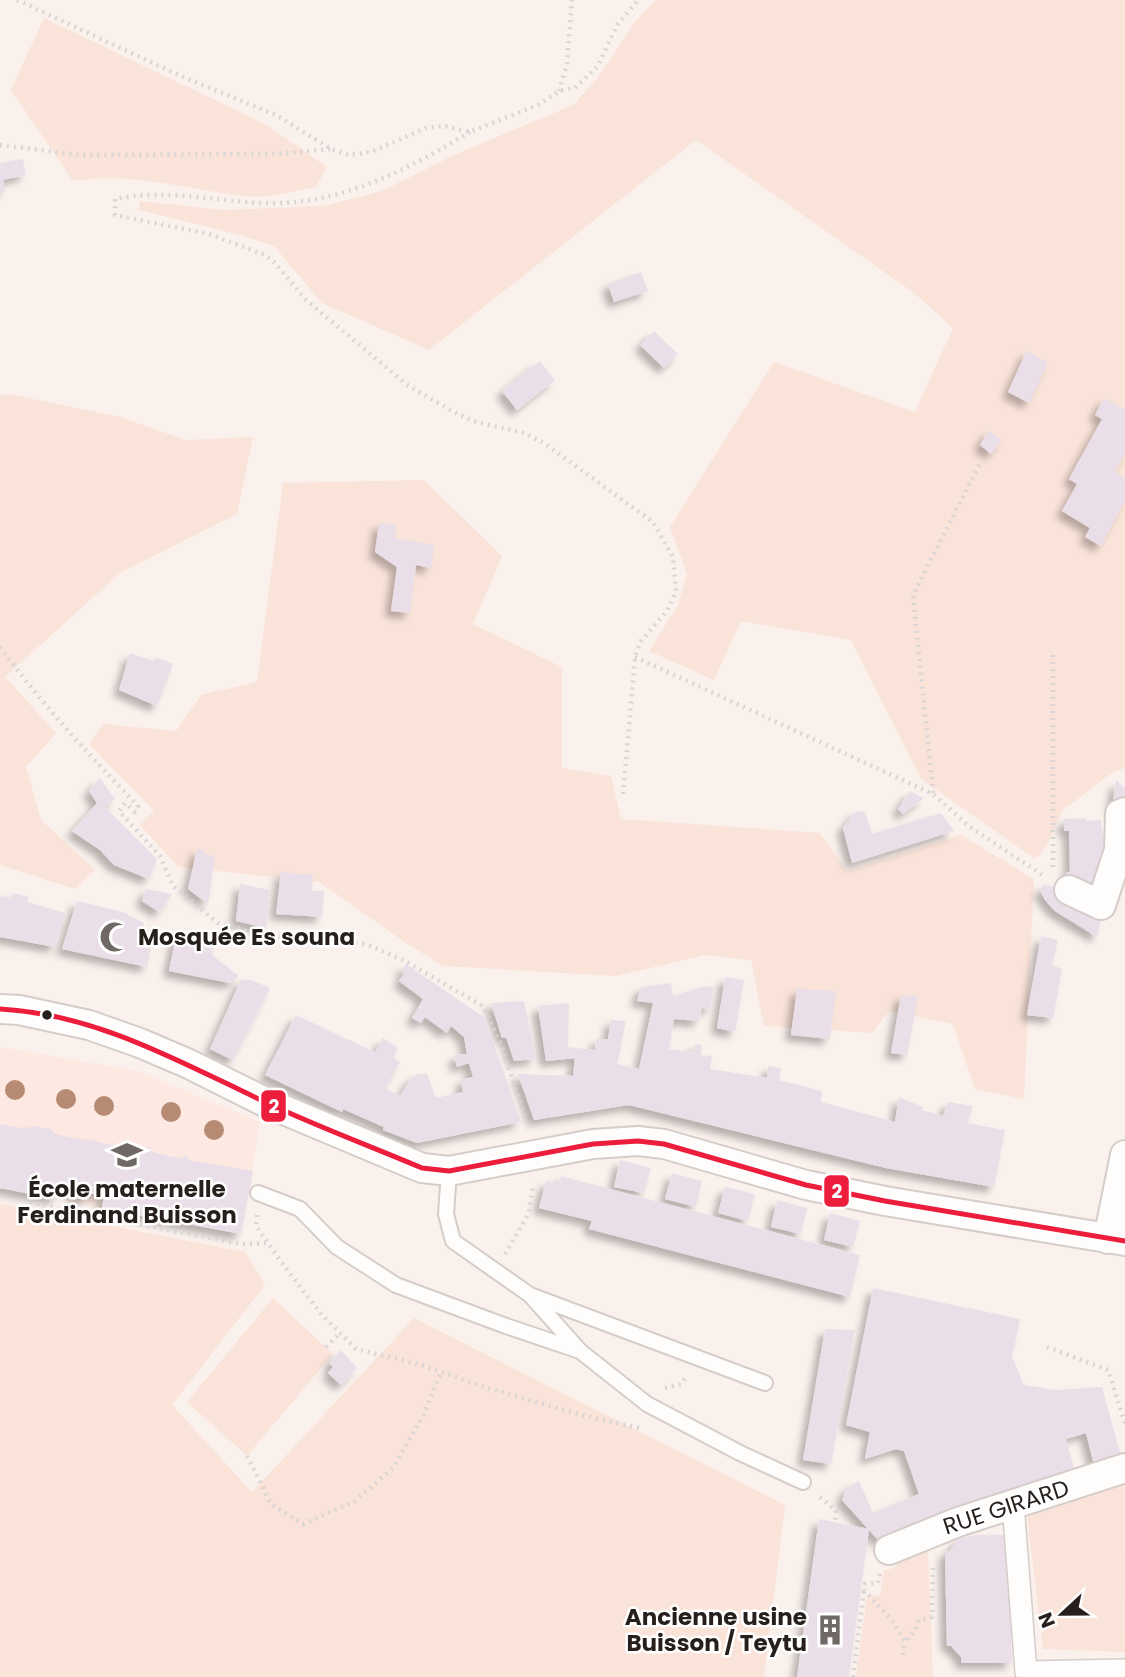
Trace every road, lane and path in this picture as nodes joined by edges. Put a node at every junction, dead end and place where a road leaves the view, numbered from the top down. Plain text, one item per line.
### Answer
1 (17, 0) edge
2 (572, 0) edge
3 (638, 0) edge
4 (559, 91) junction
5 (470, 132) junction
6 (0, 145) edge
7 (331, 149) junction
8 (979, 465) dead end
9 (0, 647) edge
10 (1053, 650) dead end
11 (635, 657) junction
12 (933, 794) junction
13 (623, 796) dead end
14 (1125, 812) edge
15 (1061, 886) junction
16 (0, 1009) edge
17 (534, 1155) junction
18 (1125, 1155) edge
19 (449, 1171) junction
20 (258, 1193) joint
21 (30, 1203) dead end
22 (529, 1213) dead end
23 (1117, 1240) edge
24 (268, 1242) junction
25 (504, 1256) dead end
26 (530, 1295) junction
27 (340, 1333) junction
28 (326, 1347) dead end
29 (1047, 1348) dead end
30 (580, 1351) junction
31 (442, 1371) junction
32 (765, 1383) dead end
33 (1125, 1423) edge
34 (643, 1429) dead end
35 (247, 1456) dead end
36 (1125, 1468) edge
37 (803, 1482) dead end
38 (1013, 1504) junction
39 (836, 1511) dead end
40 (835, 1523) dead end
41 (933, 1532) junction
42 (885, 1558) joint
43 (863, 1586) junction
44 (905, 1642) junction
45 (903, 1655) dead end
46 (1125, 1670) edge
47 (1026, 1674) edge
48 (853, 1677) edge

1 - 7 path
2 - 4 path
3 - 4 path
4 - 5 path
5 - 7 path
5 - 11 path
6 - 7 path
8 - 12 path
9 - 17 path
10 - 15 path
11 - 12 path
11 - 13 path
12 - 15 path
14 - 15 street
16 - 19 street
17 - 19 street
17 - 23 street
18 - 23 street
19 - 26 lane
20 - 24 path
20 - 30 lane
21 - 24 path
22 - 25 path
24 - 27 path
26 - 30 lane
26 - 32 lane
27 - 28 path
27 - 31 path
29 - 33 path
30 - 37 lane
31 - 34 path
31 - 35 path
36 - 38 street, RUE GIRARD
38 - 41 street, RUE GIRARD
38 - 47 street
39 - 40 path
41 - 42 street, RUE GIRARD
41 - 44 path
42 - 43 path
43 - 44 path
43 - 48 path
44 - 45 path
46 - 47 street

